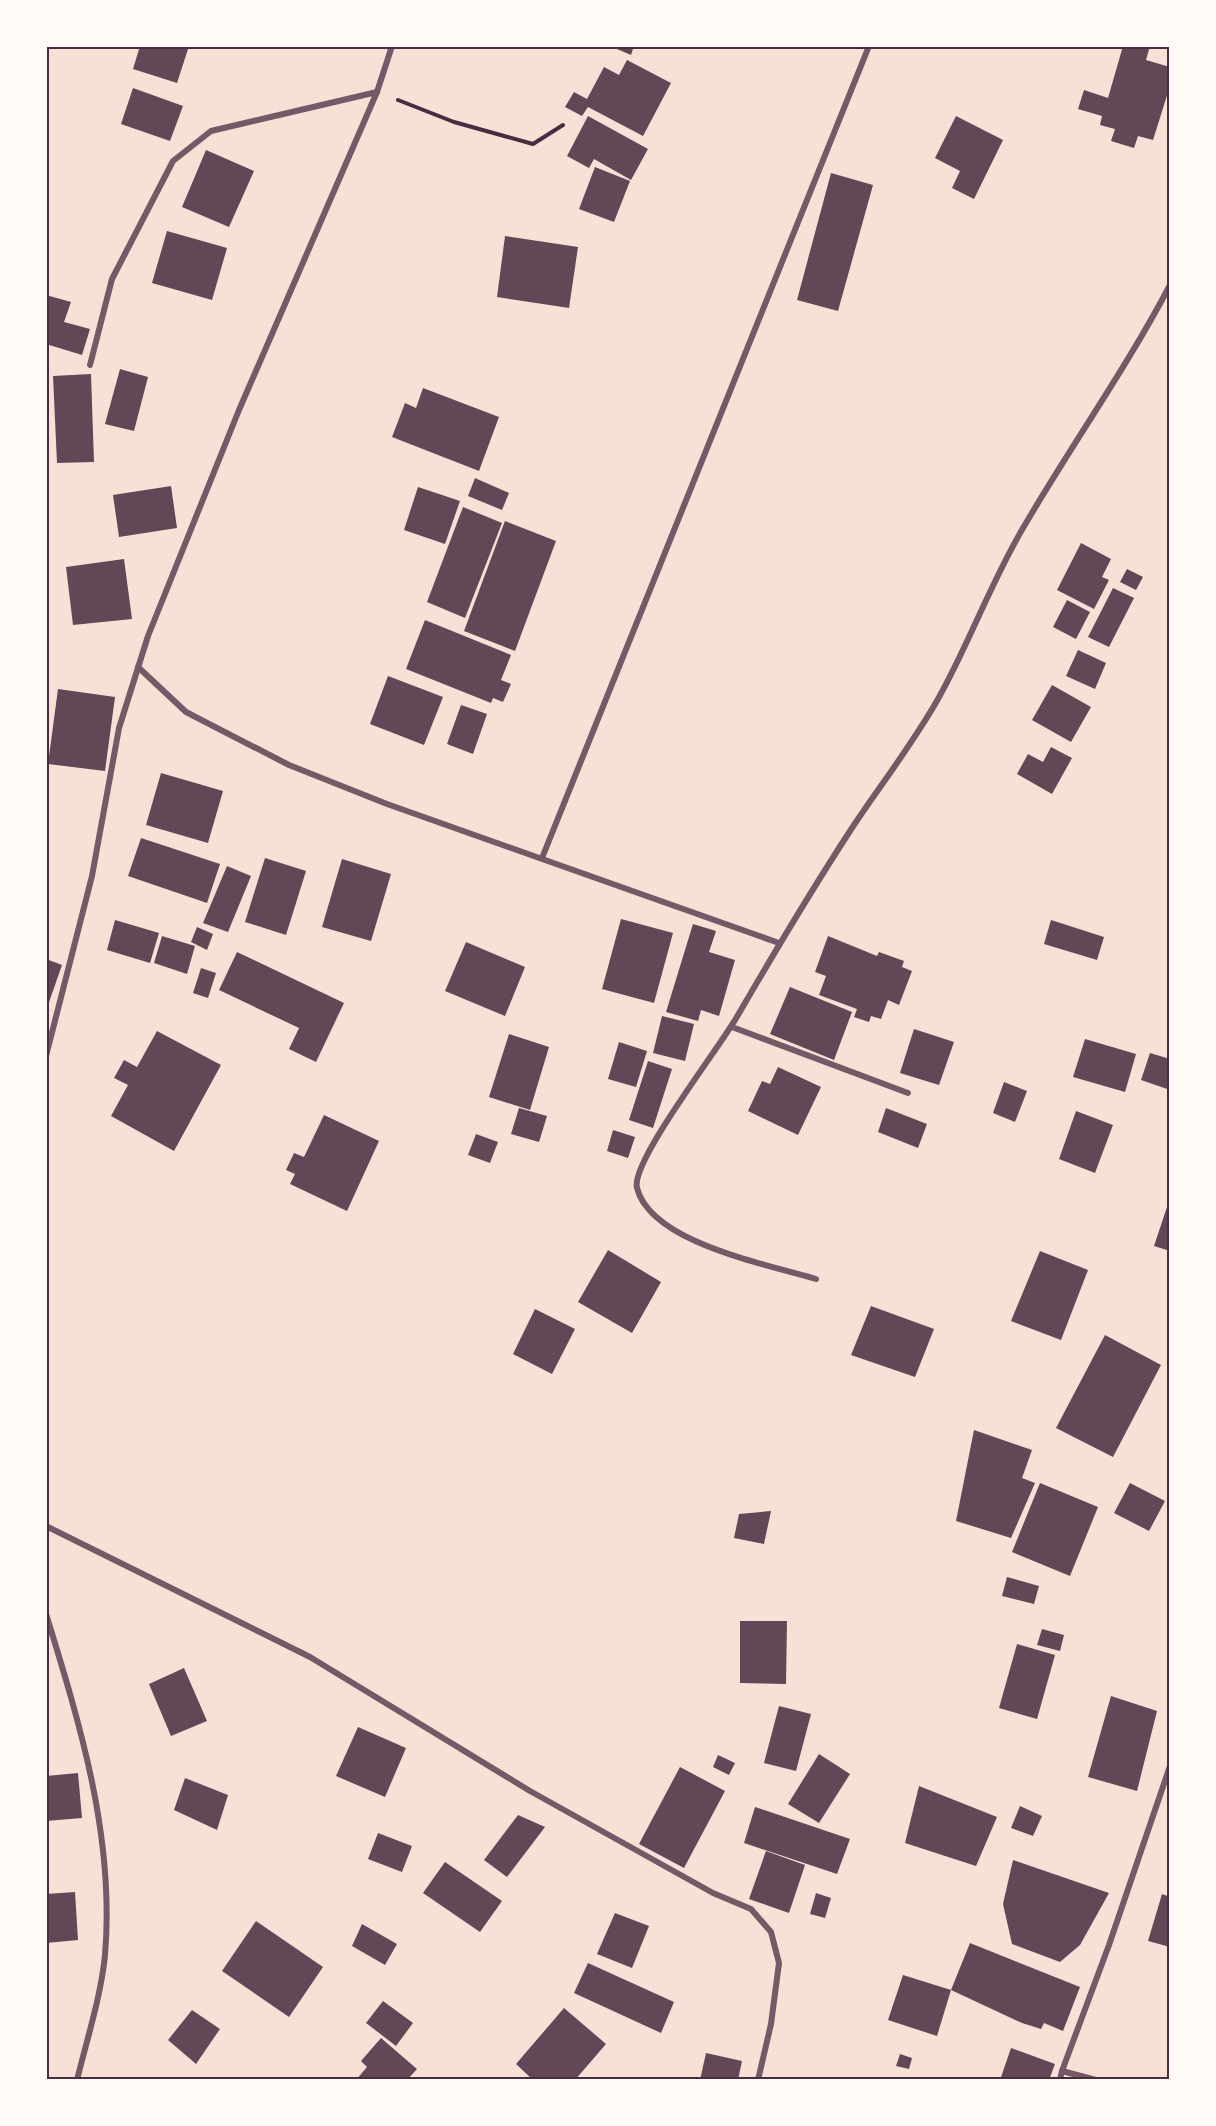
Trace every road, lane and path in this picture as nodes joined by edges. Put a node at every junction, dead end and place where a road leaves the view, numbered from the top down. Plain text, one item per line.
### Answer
1 (392, 46) edge
2 (869, 46) edge
3 (377, 92) junction
4 (563, 125) dead end
5 (1170, 285) edge
6 (90, 365) dead end
7 (138, 667) junction
8 (542, 858) junction
9 (779, 943) junction
10 (732, 1027) junction
11 (46, 1056) edge
12 (908, 1093) dead end
13 (816, 1279) dead end
14 (46, 1526) edge
15 (46, 1614) edge
16 (1170, 1766) edge
17 (1062, 2071) junction
18 (77, 2079) edge
19 (758, 2079) edge
20 (1060, 2079) edge
21 (1096, 2079) edge

1 - 3 street
2 - 8 street
3 - 4 path
3 - 6 street
3 - 7 street
5 - 9 street
7 - 8 street
7 - 11 street
8 - 9 street
9 - 10 street
10 - 12 street
10 - 13 street
14 - 19 street
15 - 18 street
16 - 17 street
17 - 20 street
17 - 21 street

